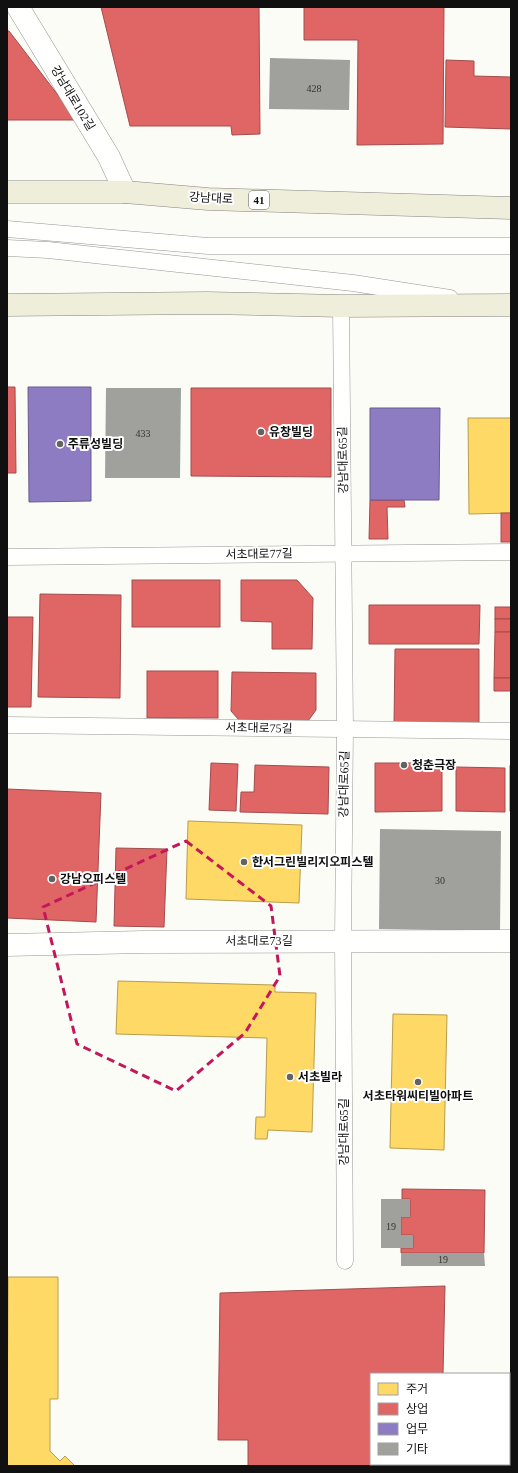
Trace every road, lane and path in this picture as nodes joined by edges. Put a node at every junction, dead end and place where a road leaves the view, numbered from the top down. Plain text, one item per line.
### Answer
1 (18, 7) edge
2 (7, 192) edge
3 (125, 192) junction
4 (511, 208) edge
5 (7, 229) edge
6 (511, 246) edge
7 (7, 248) edge
8 (7, 305) edge
9 (505, 305) edge
10 (341, 306) junction
11 (511, 552) edge
12 (344, 553) junction
13 (7, 557) edge
14 (7, 725) edge
15 (345, 729) junction
16 (511, 731) edge
17 (343, 940) junction
18 (511, 941) edge
19 (7, 945) edge
20 (345, 1261) dead end

1 - 3 street, 강남대로102길
2 - 3 main road, 강남대로 / 41
3 - 4 main road, 강남대로 / 41
5 - 6 lane
7 - 9 lane
8 - 10 main road
9 - 10 main road
10 - 12 lane, 강남대로65길
11 - 12 lane, 서초대로77길
12 - 13 lane, 서초대로77길
12 - 15 lane, 강남대로65길
14 - 15 lane, 서초대로75길
15 - 16 lane, 서초대로75길
15 - 17 lane, 강남대로65길
17 - 18 street, 서초대로73길
17 - 19 street, 서초대로73길
17 - 20 lane, 강남대로65길

